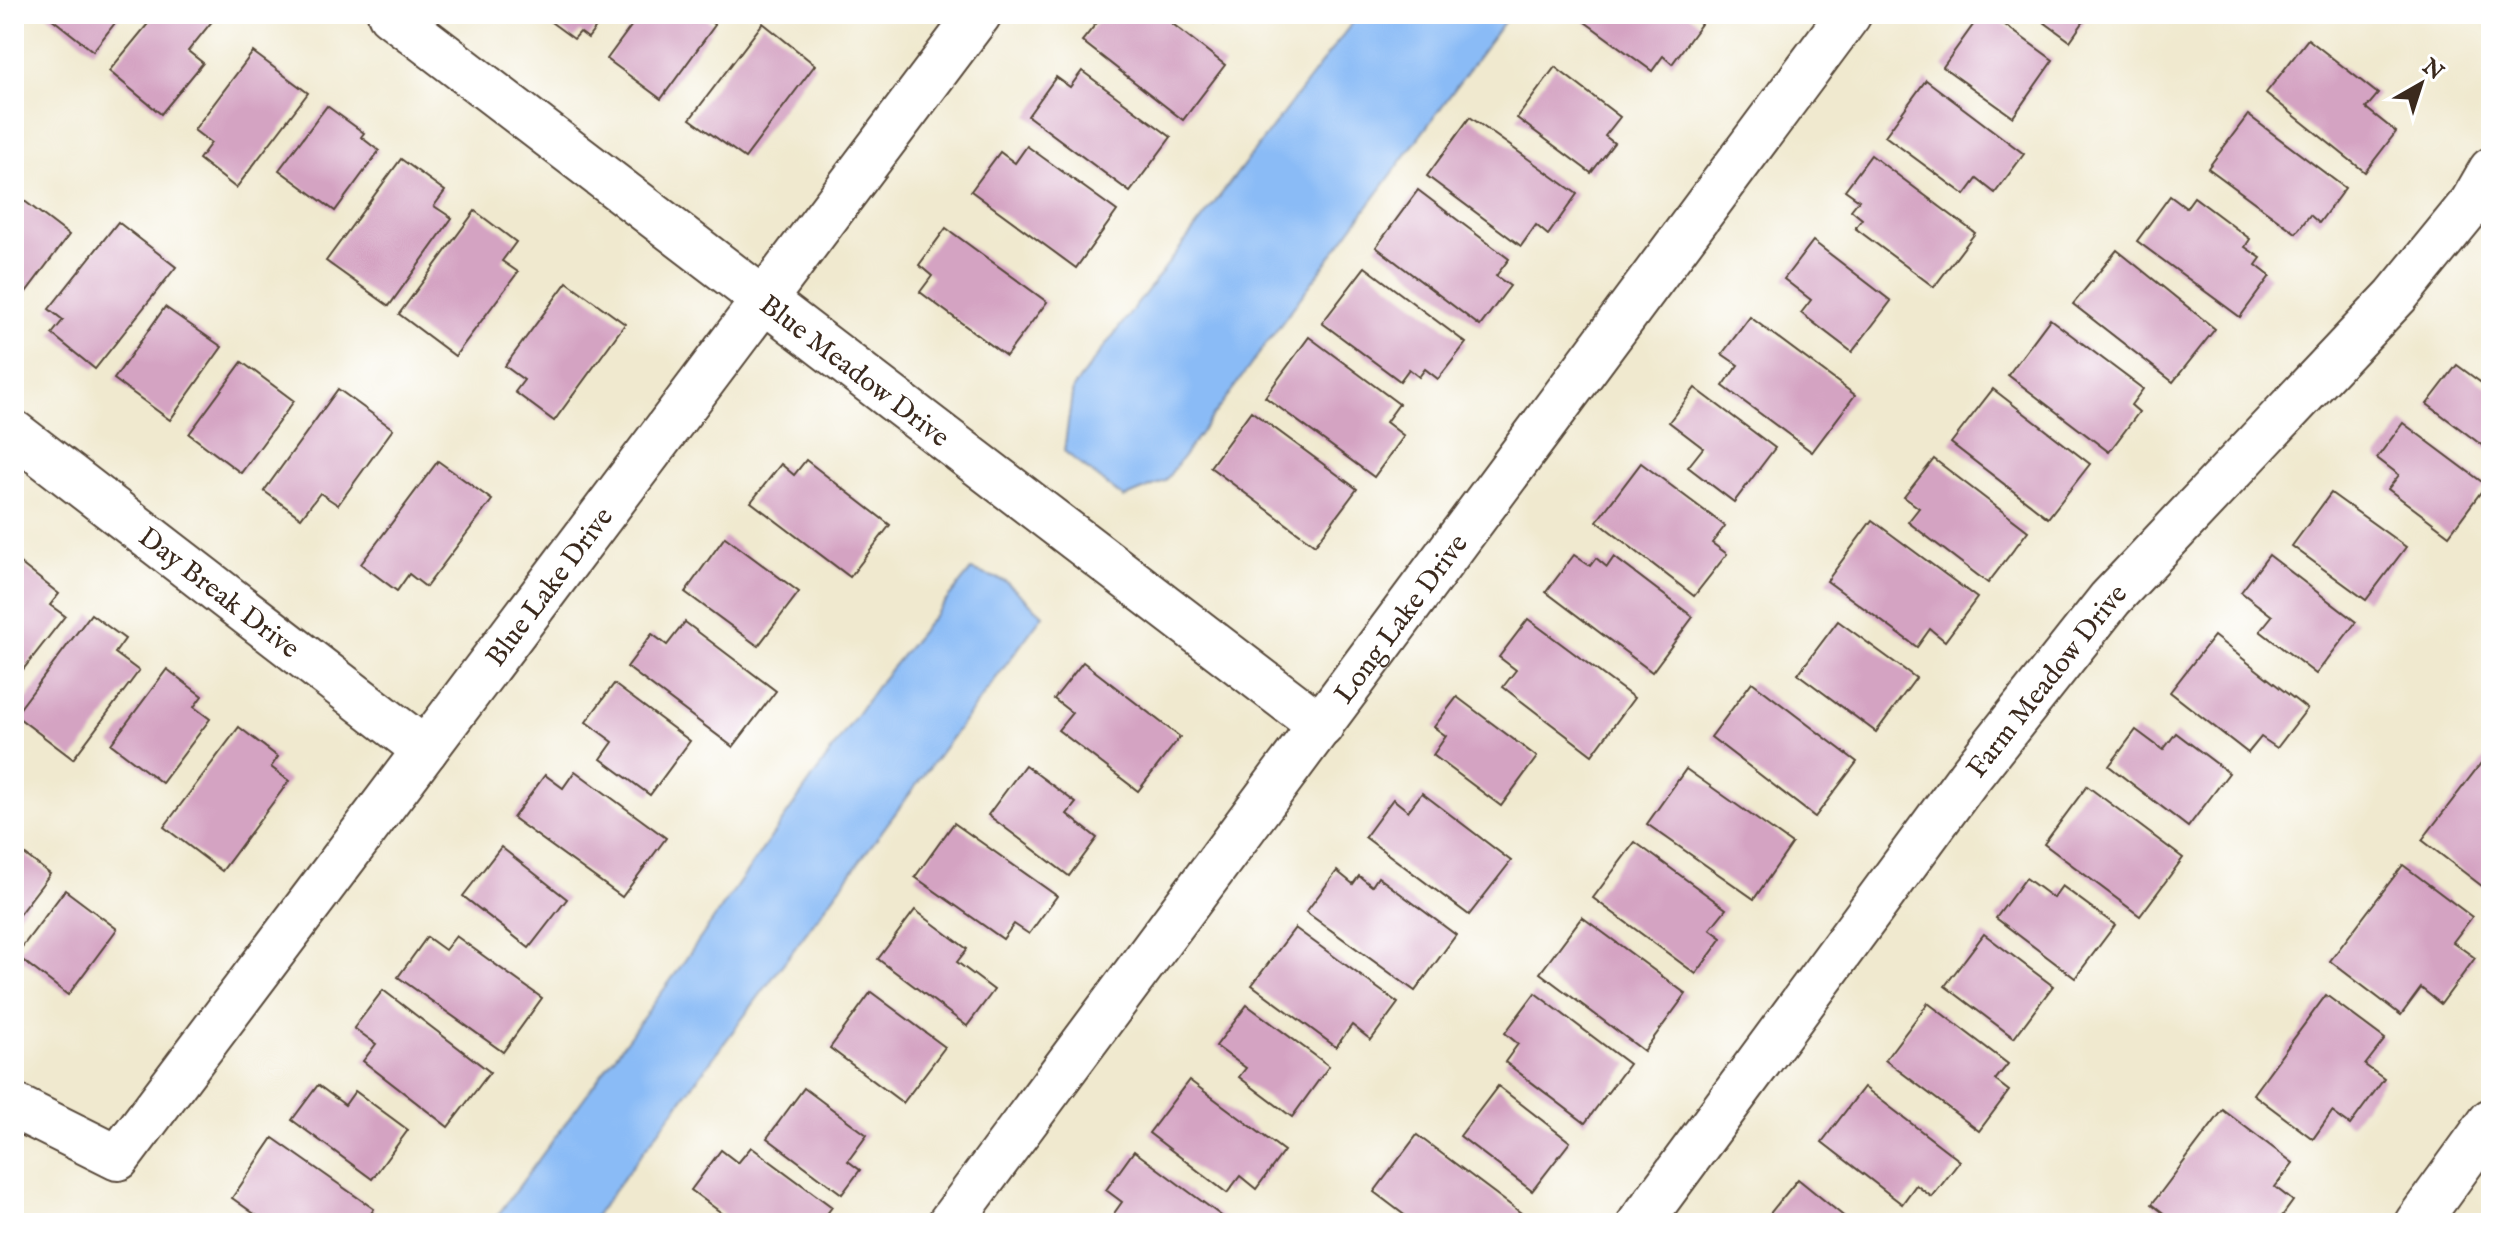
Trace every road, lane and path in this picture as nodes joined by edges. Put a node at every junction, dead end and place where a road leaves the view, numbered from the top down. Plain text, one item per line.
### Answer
1 (390, 14) edge
2 (979, 14) edge
3 (1849, 14) edge
4 (2491, 170) edge
5 (763, 300) junction
6 (14, 433) edge
7 (1321, 726) junction
8 (425, 750) junction
9 (14, 1106) edge
10 (2491, 1121) edge
11 (950, 1223) edge
12 (1640, 1223) edge
13 (2417, 1223) edge

1 - 5 street, Blue Meadow Drive
2 - 5 street, Blue Lake Drive
3 - 7 street, Long Lake Drive
4 - 12 street, Farm Meadow Drive
5 - 7 street, Blue Meadow Drive
5 - 8 street, Blue Lake Drive
6 - 8 street, Day Break Drive
7 - 11 street, Long Lake Drive
8 - 9 street, Blue Lake Drive
10 - 13 street

